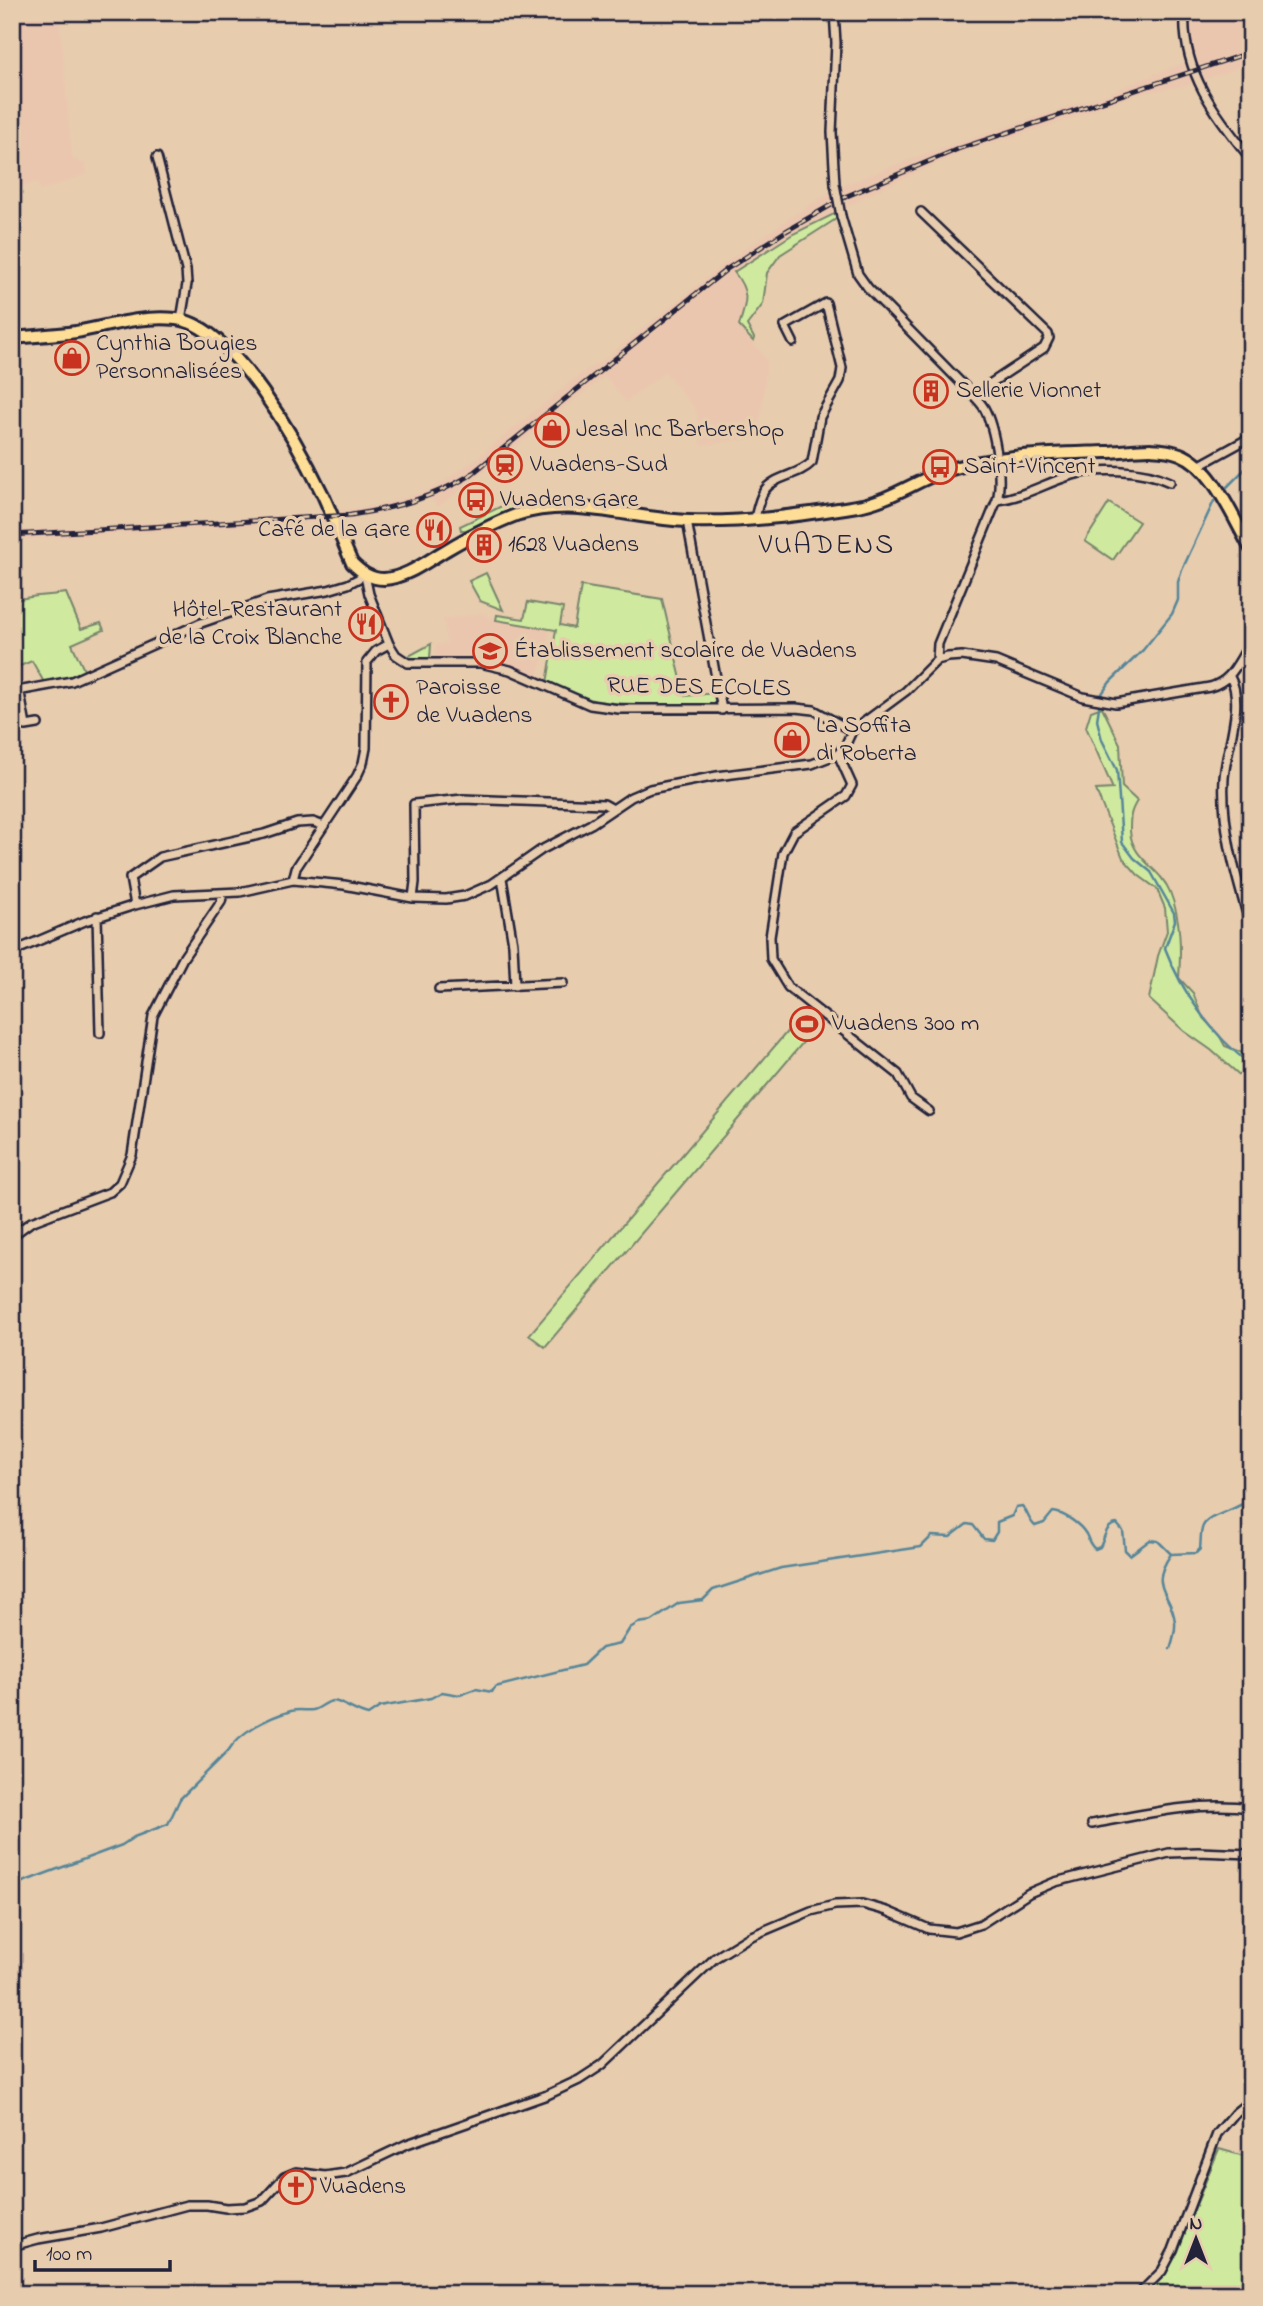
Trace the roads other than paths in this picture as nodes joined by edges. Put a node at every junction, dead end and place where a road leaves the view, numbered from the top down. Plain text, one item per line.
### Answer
1 (834, 12) edge
2 (1185, 12) edge
3 (157, 157) dead end
4 (1251, 159) edge
5 (920, 212) dead end
6 (181, 320) junction
7 (12, 338) edge
8 (793, 342) dead end
9 (973, 395) junction
10 (1251, 437) edge
11 (996, 458) junction
12 (1200, 465) junction
13 (1170, 482) dead end
14 (997, 500) junction
15 (755, 518) junction
16 (687, 521) junction
17 (1251, 549) edge
18 (365, 575) junction
19 (1251, 643) edge
20 (389, 644) junction
21 (937, 660) junction
22 (1230, 677) junction
23 (722, 710) junction
24 (38, 723) dead end
25 (852, 731) junction
26 (838, 754) junction
27 (613, 809) junction
28 (324, 825) junction
29 (502, 878) junction
30 (293, 880) junction
31 (223, 893) junction
32 (413, 898) junction
33 (135, 905) junction
34 (97, 916) junction
35 (1251, 928) edge
36 (12, 952) edge
37 (563, 983) dead end
38 (515, 986) junction
39 (439, 989) dead end
40 (100, 1033) dead end
41 (929, 1111) dead end
42 (12, 1236) edge
43 (1251, 1808) edge
44 (1092, 1824) dead end
45 (1251, 1854) edge
46 (1251, 2100) edge
47 (12, 2246) edge
48 (1139, 2294) edge

1 - 9 street, bridge
2 - 4 street
3 - 6 street
5 - 9 street
6 - 7 main road
6 - 18 main road
8 - 15 street
9 - 11 street
10 - 12 street
11 - 12 main road
11 - 14 street
11 - 15 main road
12 - 17 main road
13 - 14 street
14 - 21 street
15 - 16 main road
16 - 18 main road
16 - 23 street
18 - 20 street
18 - 24 street
19 - 22 street
20 - 23 street, RUE DES ECOLES
20 - 28 street
21 - 22 street
21 - 25 street
22 - 35 street
23 - 25 street, RUE DES ECOLES
25 - 26 street
26 - 27 street
26 - 41 street
27 - 29 street
27 - 32 street
28 - 30 street
28 - 33 street
29 - 32 street
29 - 38 street
30 - 31 street
30 - 32 street
31 - 33 street
31 - 42 street
33 - 34 street
34 - 36 street
34 - 40 street
37 - 38 street
38 - 39 street
43 - 44 street
45 - 47 street
46 - 48 street

